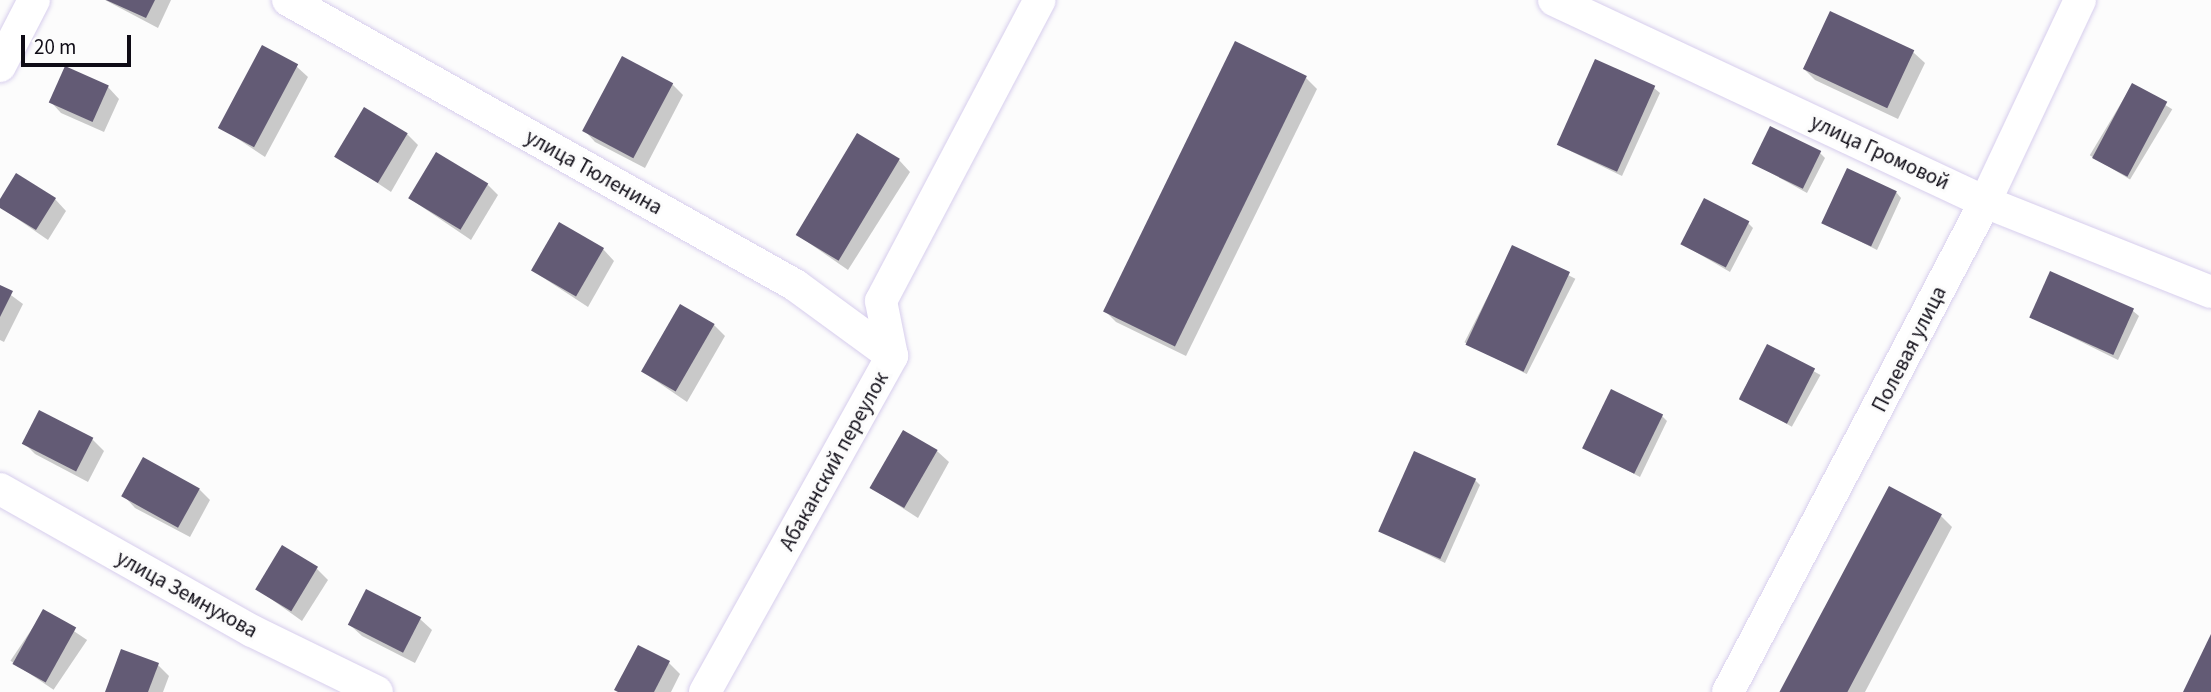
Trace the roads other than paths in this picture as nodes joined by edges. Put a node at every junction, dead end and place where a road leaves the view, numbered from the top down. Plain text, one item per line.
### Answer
1 (34, 0) edge
2 (288, 0) edge
3 (1040, 0) edge
4 (1554, 0) edge
5 (2080, 0) edge
6 (0, 66) edge
7 (1985, 202) junction
8 (2211, 292) edge
9 (892, 356) junction
10 (0, 489) edge
11 (377, 692) edge
12 (705, 692) edge
13 (1728, 692) edge

1 - 6 street
2 - 9 street, улица Тюленина
3 - 9 street, Абаканский переулок
4 - 7 street, улица Громовой
5 - 7 street, Полевая улица
7 - 8 street, улица Громовой
7 - 13 street, Полевая улица
9 - 12 street, Абаканский переулок
10 - 11 street, улица Земнухова

